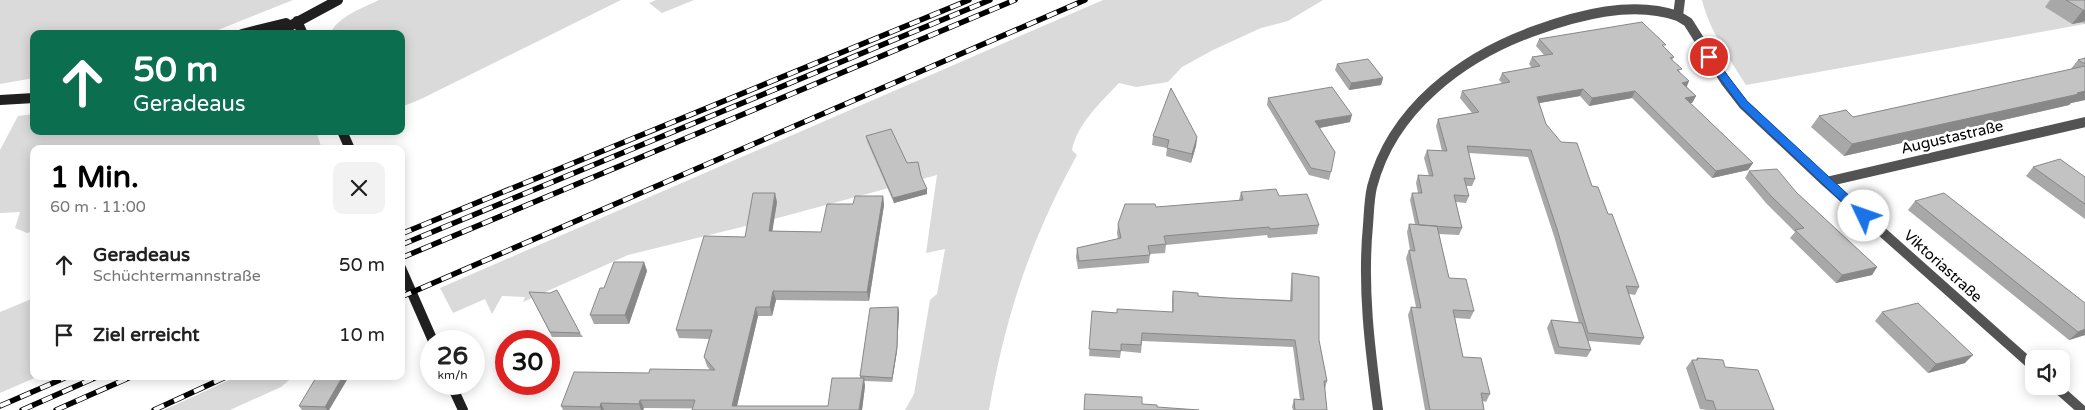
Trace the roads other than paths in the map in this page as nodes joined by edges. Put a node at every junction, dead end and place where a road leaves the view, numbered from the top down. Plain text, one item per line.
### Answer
1 (338, 0) edge
2 (1680, 0) edge
3 (1678, 16) junction
4 (297, 21) junction
5 (259, 30) edge
6 (282, 30) edge
7 (301, 30) edge
8 (30, 93) edge
9 (16, 98) junction
10 (30, 98) edge
11 (0, 100) edge
12 (2085, 122) edge
13 (1826, 182) junction
14 (405, 277) edge
15 (428, 330) edge
16 (2025, 359) edge
17 (456, 395) edge
18 (2066, 395) edge
19 (463, 410) edge
20 (1378, 410) edge
21 (2082, 410) edge

1 - 4 main road
2 - 3 street
3 - 13 street, Viktoriastraße
3 - 20 street
4 - 5 main road
4 - 6 main road
4 - 7 main road
8 - 9 main road
9 - 10 main road
9 - 11 main road
12 - 13 street, Augustastraße
13 - 16 street, Viktoriastraße
14 - 15 main road
17 - 19 main road
18 - 21 street

